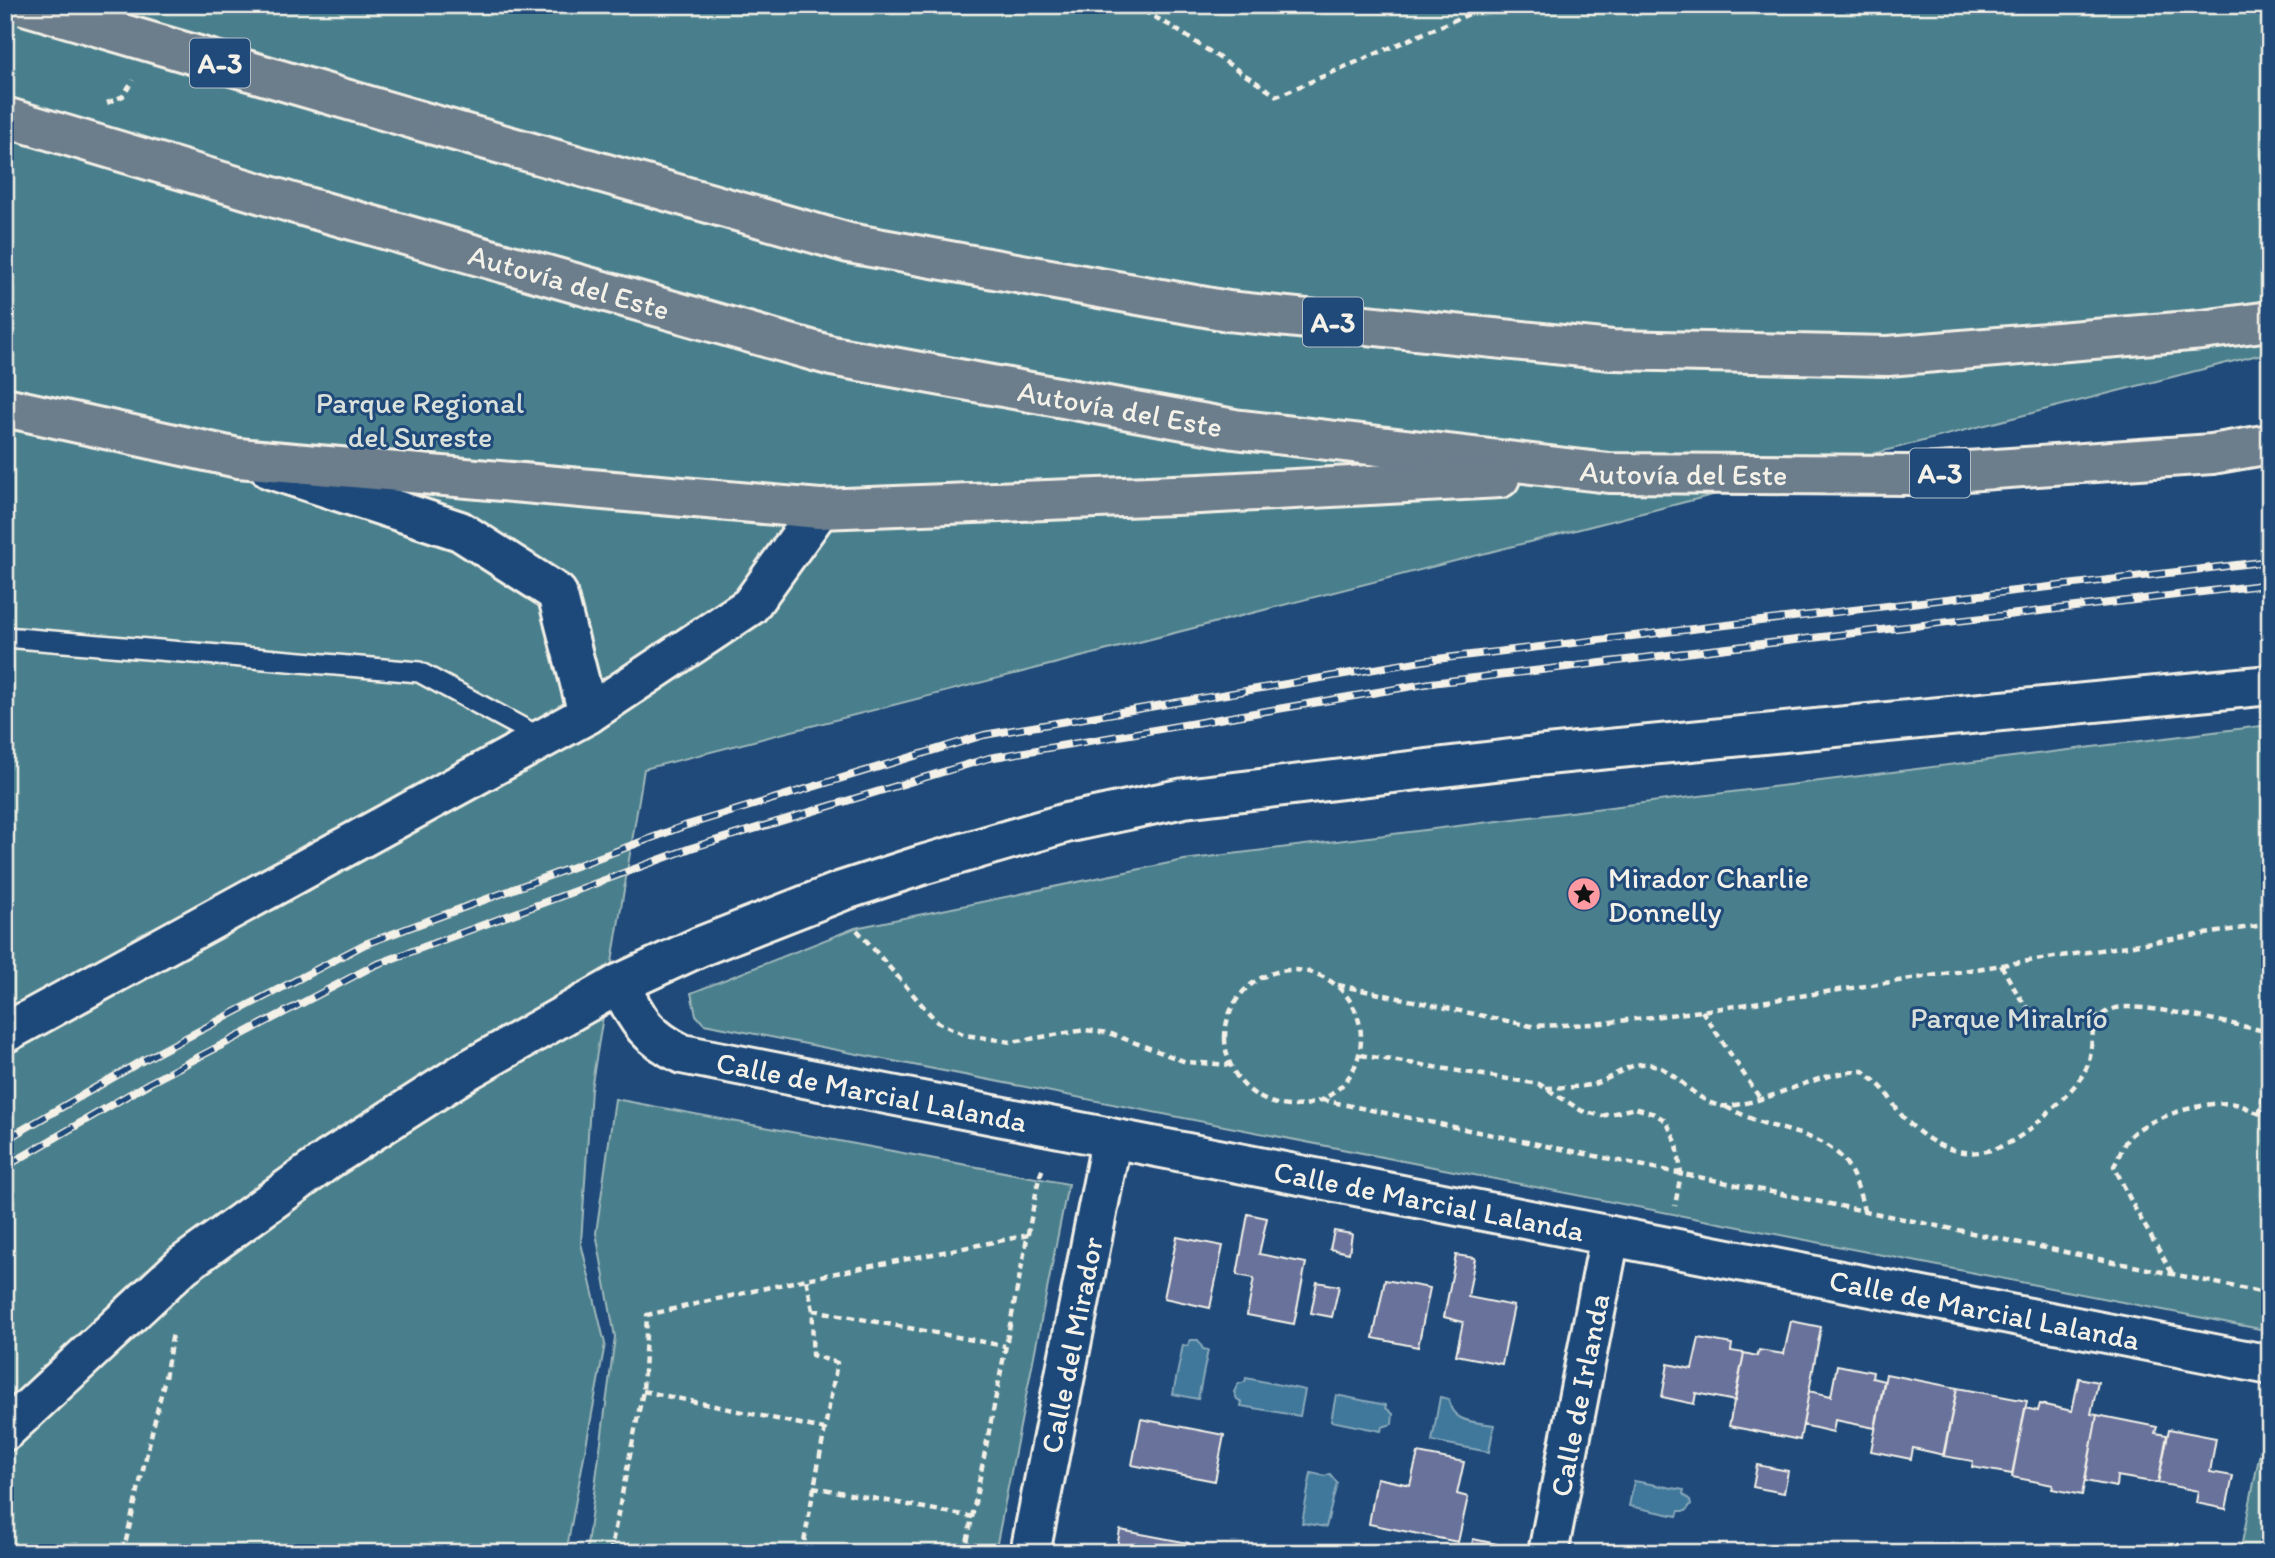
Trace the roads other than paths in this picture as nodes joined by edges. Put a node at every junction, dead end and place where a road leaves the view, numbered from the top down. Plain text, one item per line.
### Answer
1 (23, 5) edge
2 (5, 117) edge
3 (2270, 321) edge
4 (5, 407) edge
5 (2270, 444) edge
6 (238, 458) junction
7 (1609, 473) junction
8 (820, 509) junction
9 (5, 637) edge
10 (2270, 685) edge
11 (589, 714) junction
12 (543, 739) junction
13 (619, 984) junction
14 (5, 1033) edge
15 (1107, 1137) junction
16 (1610, 1236) junction
17 (2270, 1365) edge
18 (5, 1431) edge
19 (1030, 1553) edge
20 (1548, 1553) edge

1 - 3 highway, A-3, bridge
2 - 7 highway, Autovía del Este / A-3, bridge
4 - 6 highway
5 - 7 highway, Autovía del Este / A-3
6 - 8 highway
6 - 11 street
7 - 8 highway
8 - 11 street
9 - 12 lane
10 - 13 street
11 - 12 street
12 - 14 street
13 - 15 street, Calle de Marcial Lalanda
13 - 18 street
15 - 16 street, Calle de Marcial Lalanda
15 - 19 street, Calle del Mirador
16 - 17 street, Calle de Marcial Lalanda
16 - 20 street, Calle de Irlanda

